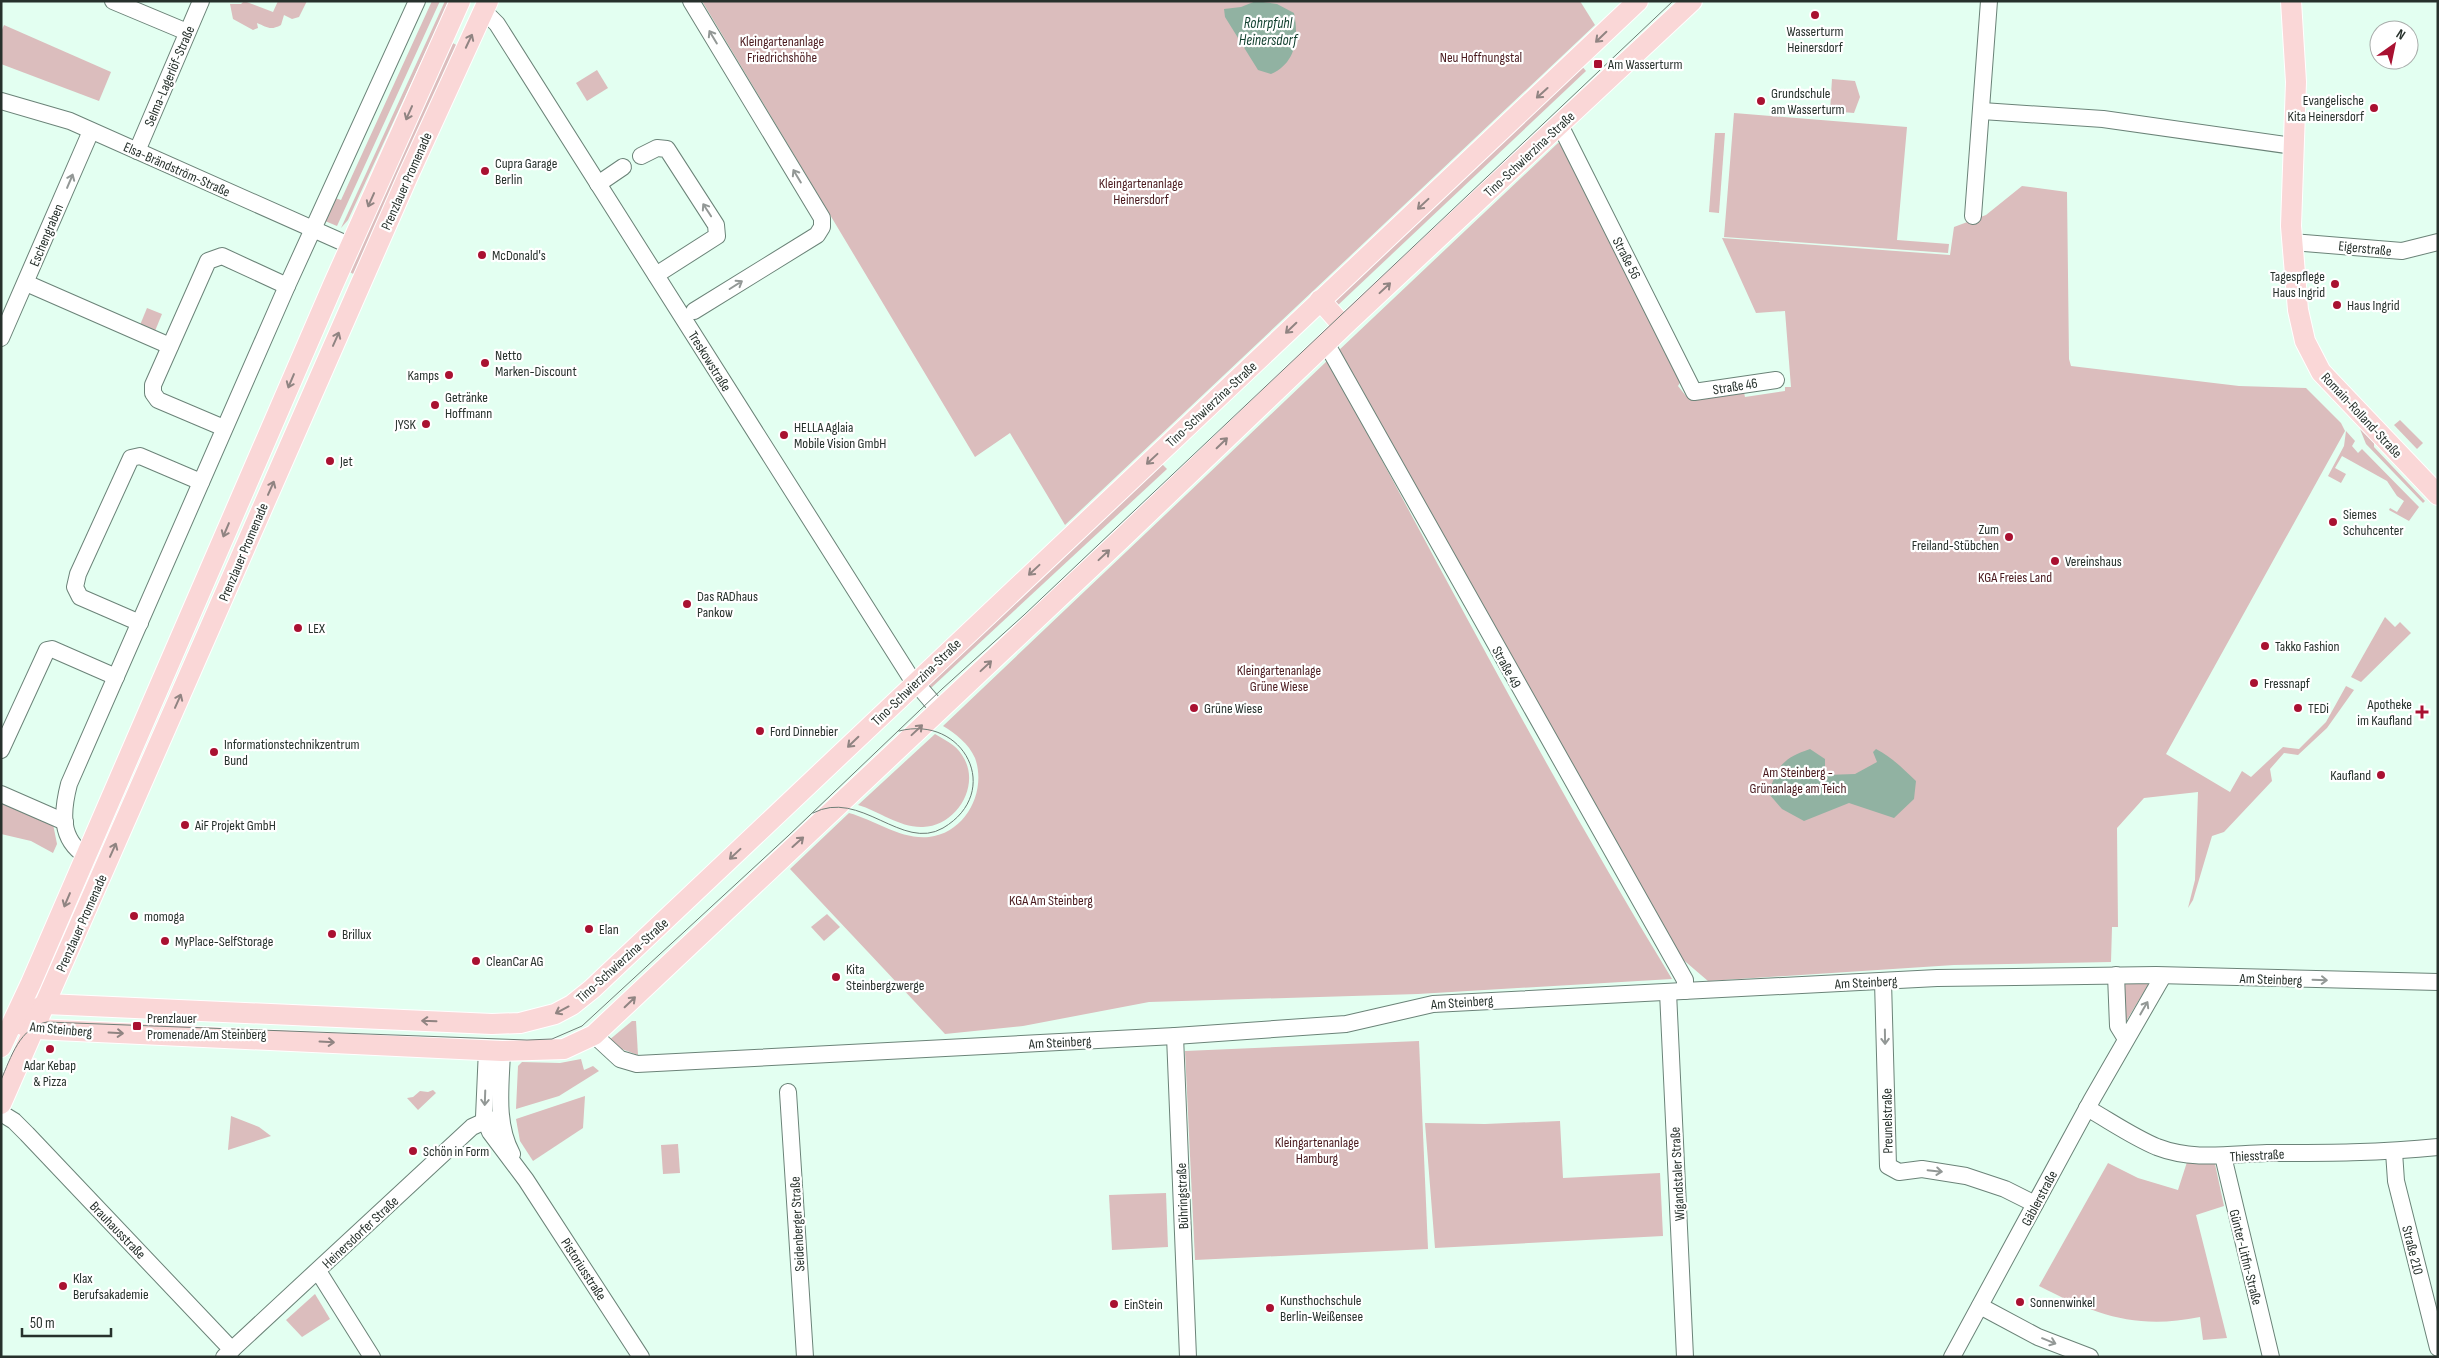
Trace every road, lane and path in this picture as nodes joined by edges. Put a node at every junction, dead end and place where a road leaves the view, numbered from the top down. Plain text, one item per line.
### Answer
1 (113, 1) edge
2 (201, 1) edge
3 (417, 1) edge
4 (460, 1) edge
5 (691, 1) edge
6 (1638, 1) edge
7 (1692, 1) edge
8 (1989, 1) edge
9 (2291, 1) edge
10 (486, 6) edge
11 (187, 32) junction
12 (1, 101) edge
13 (1982, 111) junction
14 (1558, 126) junction
15 (91, 131) junction
16 (2294, 146) junction
17 (137, 151) junction
18 (641, 156) dead end
19 (623, 167) dead end
20 (598, 184) junction
21 (1973, 216) dead end
22 (313, 230) junction
23 (2292, 242) junction
24 (2438, 242) edge
25 (351, 246) junction
26 (656, 275) junction
27 (26, 283) junction
28 (288, 286) junction
29 (1320, 300) junction
30 (694, 310) dead end
31 (1343, 326) junction
32 (1, 338) edge
33 (1326, 344) junction
34 (170, 346) junction
35 (1776, 380) dead end
36 (1694, 392) joint
37 (224, 428) junction
38 (201, 482) junction
39 (2438, 495) edge
40 (140, 624) junction
41 (116, 677) junction
42 (914, 683) junction
43 (939, 710) junction
44 (1, 750) edge
45 (131, 750) junction
46 (152, 759) junction
47 (1, 794) edge
48 (64, 822) junction
49 (86, 856) junction
50 (2116, 975) junction
51 (2163, 976) junction
52 (1884, 981) junction
53 (2438, 982) edge
54 (1685, 991) junction
55 (1668, 992) junction
56 (46, 1004) junction
57 (8, 1022) edge
58 (36, 1029) junction
59 (594, 1035) junction
60 (1175, 1036) junction
61 (2126, 1040) junction
62 (493, 1041) junction
63 (1, 1047) edge
64 (788, 1092) dead end
65 (1, 1104) edge
66 (2087, 1108) junction
67 (1, 1114) edge
68 (493, 1120) junction
69 (2438, 1147) edge
70 (2394, 1152) junction
71 (2224, 1156) junction
72 (2035, 1204) junction
73 (318, 1271) junction
74 (1980, 1306) junction
75 (2438, 1348) edge
76 (228, 1353) edge
77 (2266, 1356) edge
78 (372, 1357) edge
79 (641, 1357) edge
80 (805, 1357) edge
81 (1188, 1357) edge
82 (1685, 1357) edge
83 (1952, 1357) edge
84 (2090, 1357) edge

1 - 11 street
2 - 11 street, Selma-Lagerlöf-Straße
3 - 22 street, Prenzlauer Promenade
4 -> 25 main road, Prenzlauer Promenade
30 -> 5 street
6 -> 29 main road, Tino-Schwierzina-Straße
7 - 14 main road, Tino-Schwierzina-Straße
8 - 13 street
9 - 16 main road, Romain-Rolland-Straße
10 - 20 street, Treskowstraße
46 -> 10 main road, Prenzlauer Promenade
11 - 17 street, Selma-Lagerlöf-Straße
12 - 15 street, Elsa-Brändström-Straße
13 - 16 street
13 - 21 street
31 -> 14 main road, Tino-Schwierzina-Straße
14 - 36 street, Straße 56
15 - 17 street, Elsa-Brändström-Straße
27 -> 15 street, Eschengraben
16 - 23 main road, Romain-Rolland-Straße
17 - 22 street, Elsa-Brändström-Straße
26 -> 18 street
19 - 20 street
20 - 26 street, Treskowstraße
22 - 25 street, Elsa-Brändström-Straße
22 - 28 street, Prenzlauer Promenade
23 - 24 street, Eigerstraße
23 - 39 main road, Romain-Rolland-Straße
25 -> 45 main road, Prenzlauer Promenade
26 - 42 street, Treskowstraße
27 - 32 street, Eschengraben
27 - 34 street
28 - 34 street
28 - 37 street, Prenzlauer Promenade
29 - 31 main road
29 -> 42 main road, Tino-Schwierzina-Straße
31 - 33 main road, Tino-Schwierzina-Straße
43 -> 33 main road, Tino-Schwierzina-Straße
33 - 54 street, Straße 49
34 - 37 street
35 - 36 street, Straße 46
37 - 38 street, Prenzlauer Promenade
38 - 40 street, Prenzlauer Promenade
38 - 40 street
40 - 41 street, Prenzlauer Promenade
41 - 44 street
41 - 48 street, Prenzlauer Promenade
42 - 43 street, Treskowstraße
42 -> 62 main road, Tino-Schwierzina-Straße
59 -> 43 main road, Tino-Schwierzina-Straße
45 - 46 main road
45 - 49 main road, Prenzlauer Promenade
56 -> 46 main road, Prenzlauer Promenade
47 - 48 street
48 - 49 street, Prenzlauer Promenade
49 -> 57 main road, Prenzlauer Promenade
50 - 51 street, Am Steinberg
50 - 52 street, Am Steinberg
50 - 61 street
51 -> 53 street, Am Steinberg
61 -> 51 street, Gäblerstraße
52 - 54 street, Am Steinberg
52 -> 72 street, Preunelstraße
54 - 55 street, Am Steinberg
55 - 60 street, Am Steinberg
55 - 82 street, Wigandstaler Straße
56 - 57 main road, Am Steinberg
56 - 58 main road, Prenzlauer Promenade
62 -> 56 main road, Am Steinberg
57 - 58 main road, Am Steinberg
57 - 63 main road, Prenzlauer Promenade
58 -> 62 main road, Am Steinberg
58 - 65 main road, Prenzlauer Promenade
59 - 60 street, Am Steinberg
59 - 62 main road, Am Steinberg
60 - 81 street, Bühringstraße
61 - 66 street, Gäblerstraße
62 - 68 street, Pistoriusstraße
64 - 80 street, Seidenberger Straße
66 - 71 street, Thiesstraße
66 - 72 street, Gäblerstraße
67 - 76 street, Brauhausstraße
68 - 73 street, Heinersdorfer Straße
68 - 79 street, Pistoriusstraße
69 - 70 street, Thiesstraße
70 - 71 street, Thiesstraße
70 - 75 street, Straße 210
71 - 77 street, Günter-Litfin-Straße
72 - 74 street, Gäblerstraße
73 - 76 street, Heinersdorfer Straße
73 - 78 street
74 - 83 street, Gäblerstraße
74 -> 84 street

